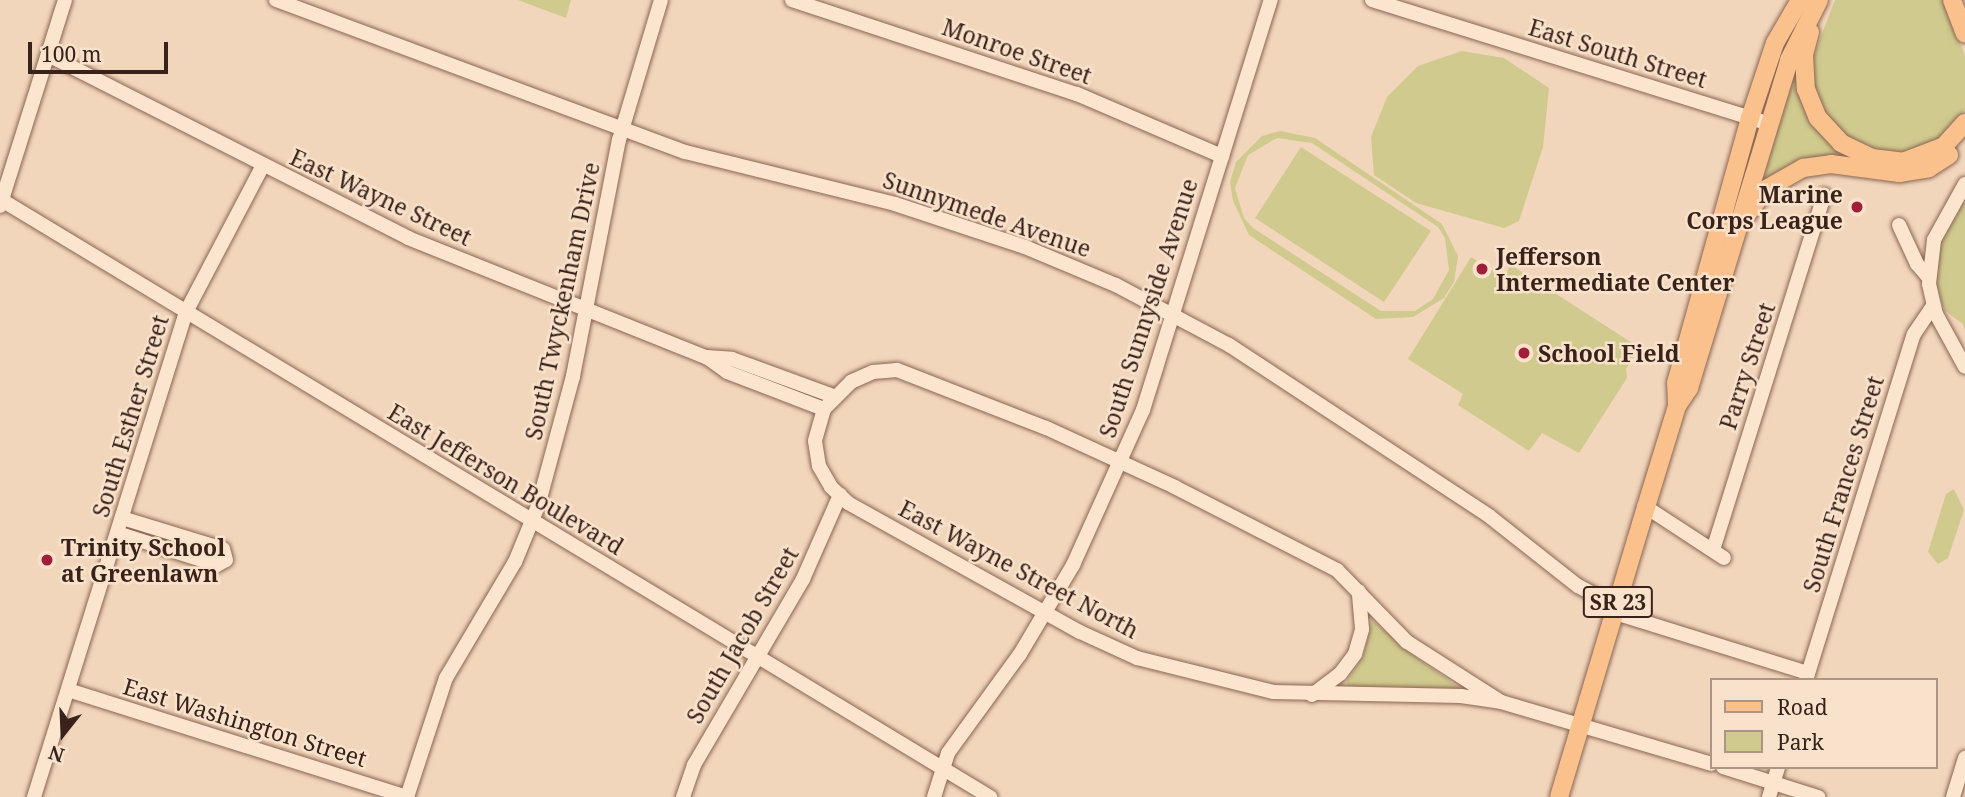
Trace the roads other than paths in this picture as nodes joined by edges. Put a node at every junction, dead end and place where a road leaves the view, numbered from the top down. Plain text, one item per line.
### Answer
1 (65, 0) edge
2 (276, 0) edge
3 (661, 0) edge
4 (792, 0) edge
5 (1271, 0) edge
6 (1373, 0) edge
7 (1794, 0) edge
8 (1800, 0) edge
9 (1821, 0) edge
10 (1952, 0) edge
11 (1785, 22) junction
12 (1965, 34) edge
13 (48, 55) junction
14 (1750, 118) junction
15 (1965, 123) edge
16 (1769, 124) junction
17 (622, 129) junction
18 (1965, 142) edge
19 (1222, 156) junction
20 (262, 167) junction
21 (1965, 184) edge
22 (1824, 195) dead end
23 (1, 202) edge
24 (1899, 225) dead end
25 (1735, 233) junction
26 (1929, 278) junction
27 (1933, 306) junction
28 (585, 311) junction
29 (186, 312) junction
30 (1174, 313) junction
31 (706, 357) junction
32 (1965, 367) edge
33 (833, 396) junction
34 (1677, 406) junction
35 (824, 409) junction
36 (1121, 462) junction
37 (840, 495) junction
38 (1646, 507) junction
39 (122, 517) junction
40 (533, 520) junction
41 (117, 533) junction
42 (1359, 591) junction
43 (1616, 609) junction
44 (1046, 613) junction
45 (758, 658) junction
46 (1807, 676) edge
47 (68, 690) junction
48 (1312, 695) junction
49 (1501, 702) junction
50 (1581, 724) junction
51 (1965, 758) edge
52 (1710, 764) edge
53 (942, 769) junction
54 (1727, 769) edge
55 (1777, 769) edge
56 (1771, 790) edge
57 (34, 797) edge
58 (408, 797) edge
59 (683, 797) edge
60 (934, 797) edge
61 (989, 797) edge
62 (1559, 797) edge
63 (1818, 797) edge
64 (1953, 797) edge

1 - 13 street
2 - 17 street, Sunnymede Avenue
3 - 17 street, South Twyckenham Drive
4 - 19 street, Monroe Street
5 - 19 street, South Sunnyside Avenue
6 - 14 street, East South Street
7 - 11 main road
8 - 11 main road, SR 23
9 - 15 main road
9 - 16 main road, SR 23
10 - 12 main road
11 - 14 main road, SR 23
13 - 20 street, East Wayne Street
13 - 23 street
14 - 16 street, East South Street
14 - 34 main road, SR 23
16 - 25 main road, SR 23
17 - 28 street, South Twyckenham Drive
17 - 30 street, Sunnymede Avenue
18 - 25 main road
19 - 30 street, South Sunnyside Avenue
20 - 28 street, East Wayne Street
20 - 29 street, South Esther Street
21 - 26 street
22 - 38 street, Parry Street
23 - 29 street, East Jefferson Boulevard
24 - 26 street
25 - 34 main road, SR 23
26 - 27 street
27 - 32 street
27 - 46 street, South Frances Street
28 - 31 street, East Wayne Street
28 - 40 street, South Twyckenham Drive
29 - 39 street, South Esther Street
29 - 40 street, East Jefferson Boulevard
30 - 36 street, South Sunnyside Avenue
30 - 43 street, Sunnymede Avenue
31 - 33 street, East Wayne Street
31 - 35 street, East Wayne Street
33 - 35 street, East Wayne Street North
33 - 36 street
34 - 38 main road, SR 23
35 - 37 street, East Wayne Street North
36 - 42 street
36 - 44 street, South Sunnyside Avenue
37 - 44 street, East Wayne Street North
37 - 45 street, South Jacob Street
38 - 43 main road, SR 23
39 - 41 street, South Esther Street
39 - 41 street
40 - 45 street, East Jefferson Boulevard
40 - 58 street, South Twyckenham Drive
41 - 47 street, South Esther Street
42 - 48 street
42 - 49 street
43 - 46 street, Sunnymede Avenue
43 - 50 main road, SR 23
44 - 48 street, East Wayne Street North
44 - 53 street, South Sunnyside Avenue
45 - 53 street, East Jefferson Boulevard
45 - 59 street, South Jacob Street
47 - 57 street, South Esther Street
47 - 58 street, East Washington Street
48 - 49 street, East Wayne Street North
49 - 50 street
50 - 52 street
50 - 62 main road, SR 23
51 - 64 street
53 - 60 street, South Sunnyside Avenue
53 - 61 street, East Jefferson Boulevard
54 - 56 street
55 - 56 street
56 - 63 street

